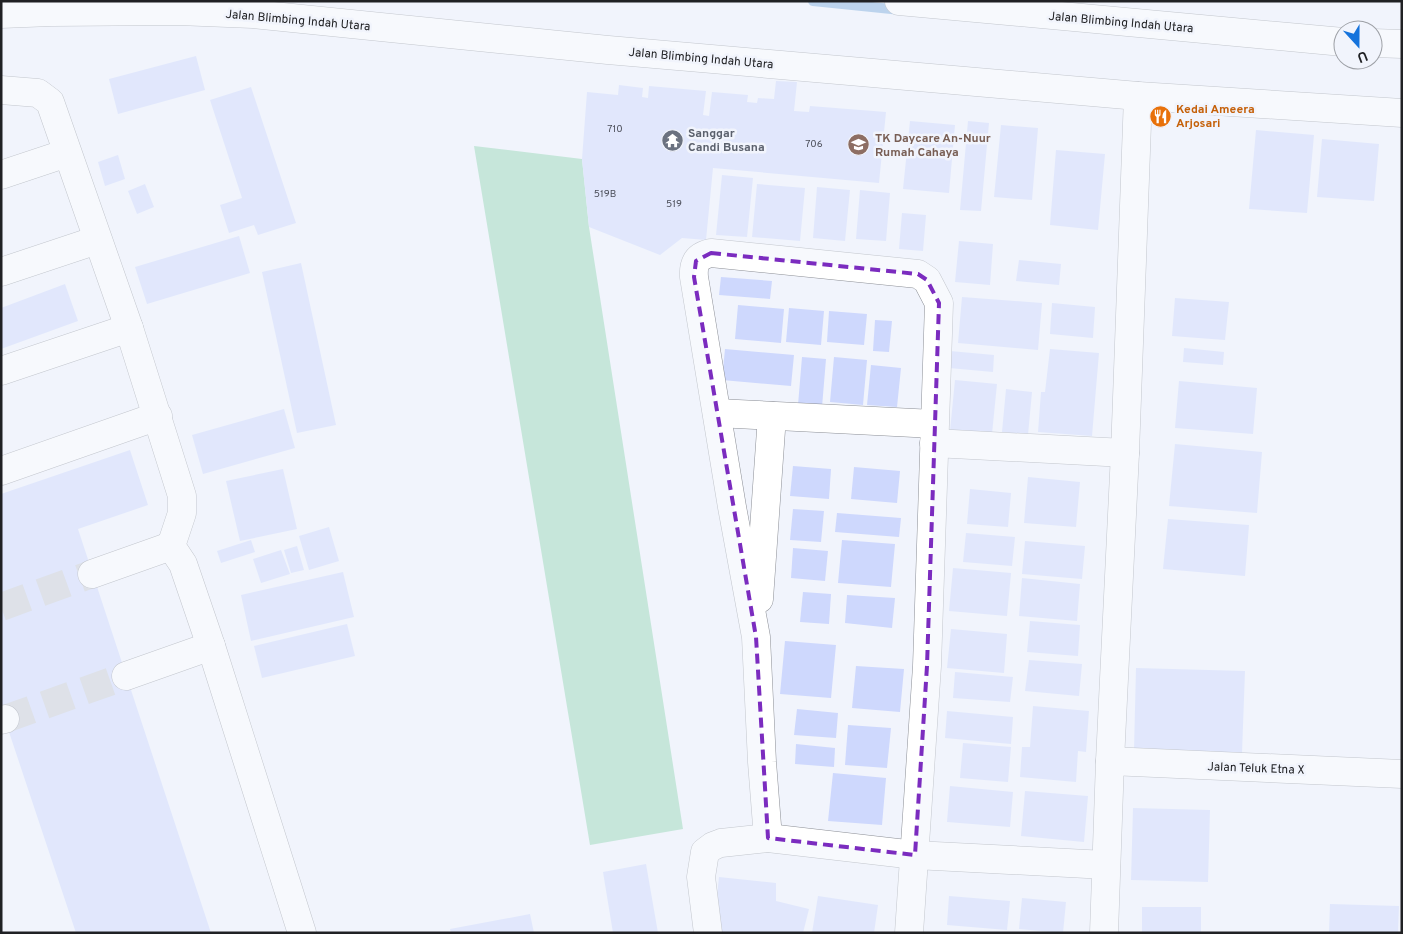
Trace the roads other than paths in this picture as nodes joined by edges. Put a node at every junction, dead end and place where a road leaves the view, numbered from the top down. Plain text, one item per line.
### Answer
1 (898, 1) edge
2 (1100, 11) edge
3 (1, 14) edge
4 (1333, 41) edge
5 (1383, 43) edge
6 (1402, 44) edge
7 (1, 90) edge
8 (1138, 96) junction
9 (1402, 113) edge
10 (67, 153) junction
11 (1, 175) edge
12 (97, 240) junction
13 (1, 272) edge
14 (129, 328) junction
15 (1, 372) edge
16 (718, 413) junction
17 (158, 416) junction
18 (772, 416) junction
19 (934, 434) junction
20 (1125, 453) junction
21 (1, 471) edge
22 (171, 546) junction
23 (92, 574) tunnel mouth
24 (756, 637) junction
25 (211, 646) junction
26 (126, 676) tunnel mouth
27 (1402, 751) edge
28 (1110, 761) junction
29 (1402, 774) edge
30 (768, 838) junction
31 (916, 855) junction
32 (1106, 865) junction
33 (302, 933) edge
34 (708, 933) edge
35 (909, 933) edge
36 (1104, 933) edge

1 - 2 street, Jalan Blimbing Indah Utara
2 - 4 street, Jalan Blimbing Indah Utara
3 - 8 street, Jalan Blimbing Indah Utara
5 - 6 street
7 - 10 street
8 - 9 street, Jalan Blimbing Indah Utara
8 - 20 street
10 - 11 street
10 - 12 street
12 - 13 street
12 - 14 street
14 - 15 street
14 - 17 street
16 - 18 street
16 - 19 street
16 - 24 street
17 - 21 street
17 - 22 street
18 - 19 street
18 - 24 street
19 - 20 street
19 - 31 street
20 - 28 street
22 - 23 street
22 - 25 street
24 - 30 street
25 - 26 street
25 - 33 street
27 - 29 street
28 - 29 street, Jalan Teluk Etna X
28 - 32 street
30 - 31 street
30 - 34 street
31 - 32 street
31 - 35 street
32 - 36 street

